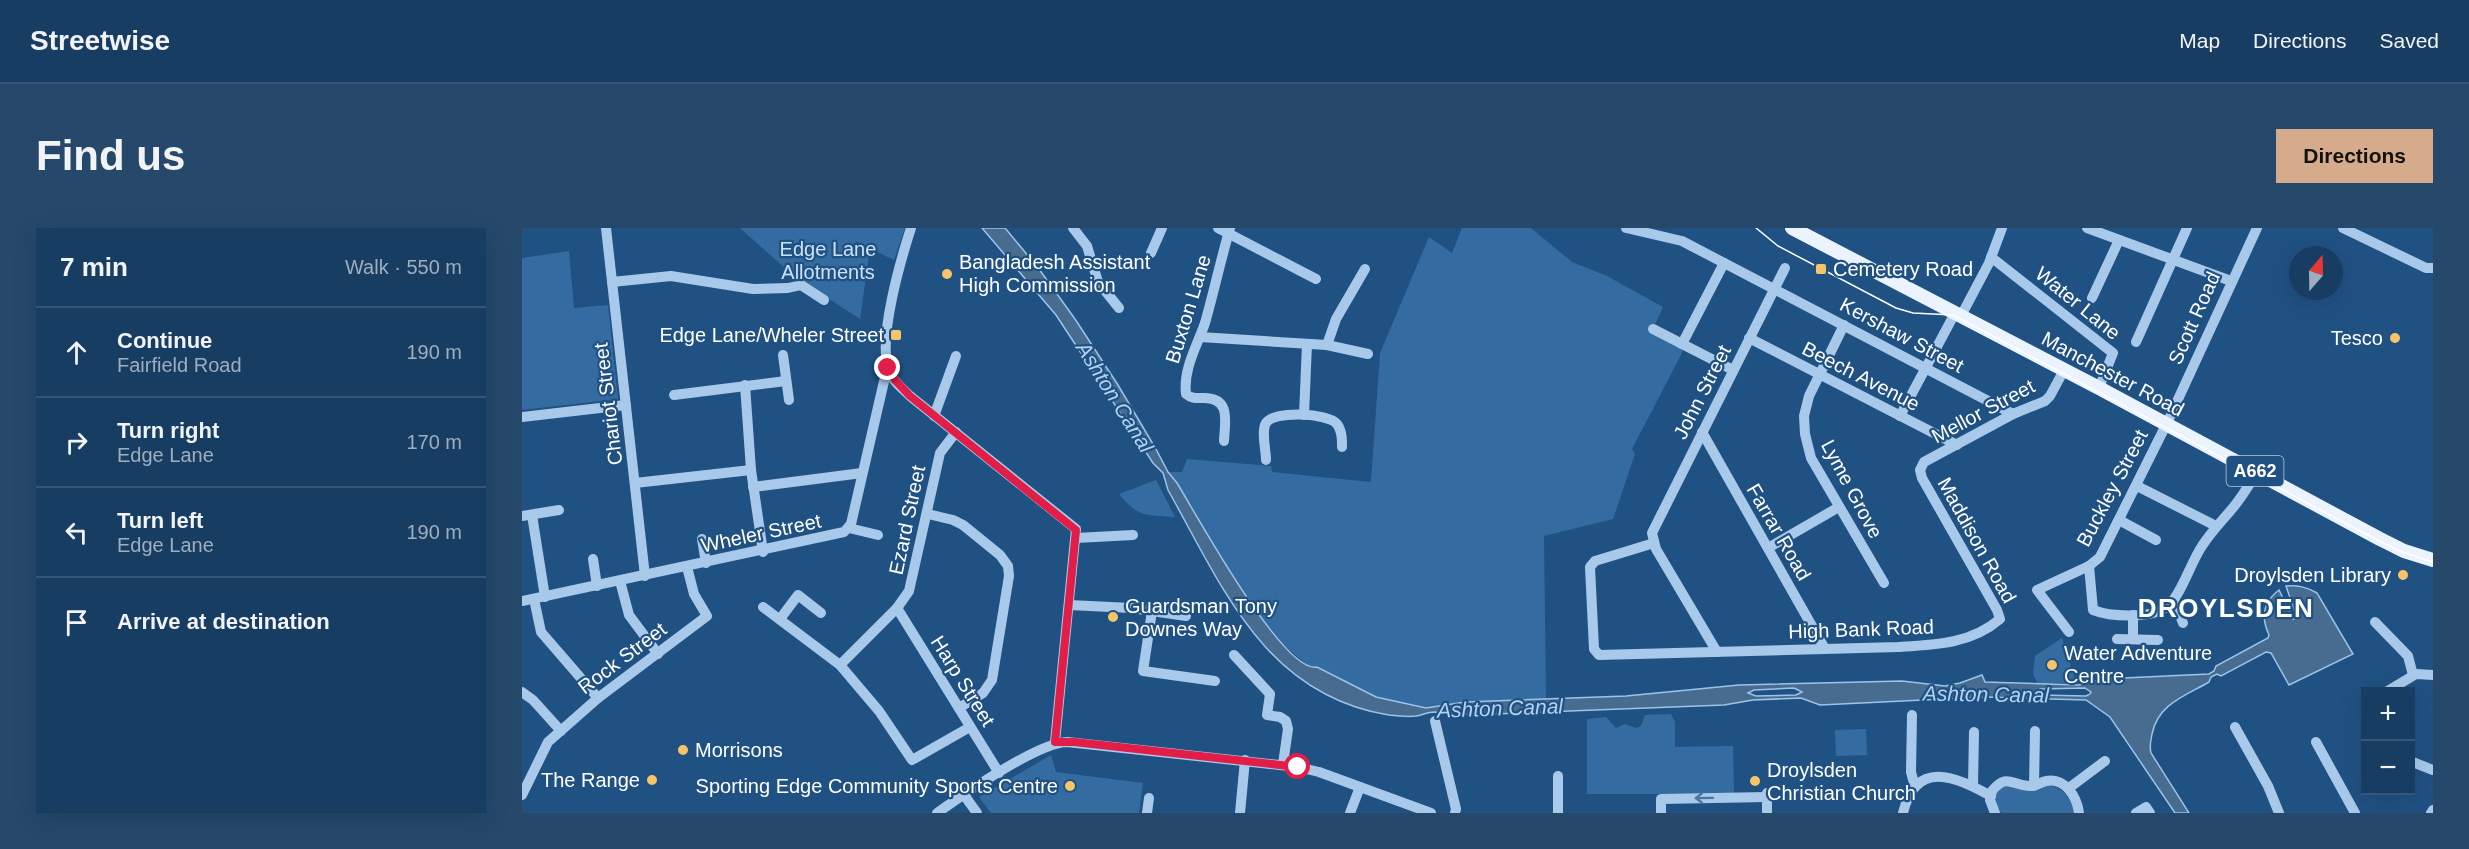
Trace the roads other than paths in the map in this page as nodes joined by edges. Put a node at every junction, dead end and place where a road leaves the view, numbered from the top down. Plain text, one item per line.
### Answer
1 (606, 228) edge
2 (912, 228) edge
3 (1073, 228) edge
4 (1162, 228) edge
5 (1626, 228) edge
6 (1792, 228) edge
7 (2002, 228) edge
8 (2087, 228) edge
9 (2187, 228) edge
10 (2257, 228) edge
11 (2343, 228) edge
12 (1225, 230) edge
13 (1669, 233) edge
14 (2119, 240) junction
15 (1151, 252) dead end
16 (1991, 257) junction
17 (2173, 260) junction
18 (1724, 263) junction
19 (1785, 268) dead end
20 (2433, 268) edge
21 (1365, 269) dead end
22 (1316, 279) dead end
23 (2231, 281) junction
24 (612, 282) junction
25 (1775, 289) junction
26 (2092, 298) dead end
27 (824, 300) dead end
28 (1119, 308) dead end
29 (1958, 315) junction
30 (1844, 325) junction
31 (1653, 329) dead end
32 (1200, 337) junction
33 (1749, 338) junction
34 (2136, 342) dead end
35 (1307, 344) junction
36 (1682, 344) junction
37 (1327, 345) junction
38 (1368, 354) dead end
39 (783, 355) dead end
40 (956, 356) dead end
41 (1926, 368) junction
42 (1733, 370) junction
43 (2064, 370) junction
44 (889, 373) junction
45 (1818, 374) junction
46 (786, 381) junction
47 (745, 385) junction
48 (2099, 388) junction
49 (674, 395) dead end
50 (789, 400) dead end
51 (626, 405) junction
52 (2013, 414) junction
53 (1304, 415) junction
54 (934, 416) junction
55 (1900, 416) junction
56 (522, 417) edge
57 (2166, 424) junction
58 (956, 432) junction
59 (1702, 432) junction
60 (1224, 441) dead end
61 (1957, 445) junction
62 (1342, 447) dead end
63 (1266, 460) dead end
64 (751, 470) junction
65 (2257, 472) junction
66 (861, 473) junction
67 (1922, 478) joint
68 (635, 483) junction
69 (2137, 486) junction
70 (753, 487) junction
71 (1839, 507) junction
72 (559, 510) dead end
73 (928, 514) junction
74 (527, 516) edge
75 (2119, 520) junction
76 (2216, 526) junction
77 (849, 528) junction
78 (878, 535) dead end
79 (1133, 535) dead end
80 (1076, 537) junction
81 (1653, 538) junction
82 (702, 539) dead end
83 (2156, 540) dead end
84 (1768, 548) junction
85 (763, 552) junction
86 (593, 559) dead end
87 (2433, 559) edge
88 (705, 563) junction
89 (2089, 566) junction
90 (687, 567) junction
91 (645, 576) junction
92 (620, 581) junction
93 (1884, 583) dead end
94 (597, 586) junction
95 (539, 598) junction
96 (2174, 600) junction
97 (522, 601) edge
98 (1069, 605) junction
99 (763, 607) dead end
100 (897, 608) junction
101 (1152, 611) junction
102 (821, 613) dead end
103 (2133, 615) junction
104 (1186, 616) dead end
105 (2000, 619) joint
106 (780, 620) junction
107 (2375, 622) dead end
108 (2183, 623) dead end
109 (2069, 632) dead end
110 (2117, 639) dead end
111 (2133, 639) junction
112 (2158, 640) dead end
113 (1825, 649) junction
114 (1717, 652) junction
115 (658, 654) junction
116 (1234, 655) dead end
117 (840, 665) junction
118 (2414, 675) junction
119 (2433, 675) edge
120 (1215, 681) dead end
121 (2394, 687) edge
122 (522, 692) edge
123 (598, 698) junction
124 (959, 708) junction
125 (1912, 715) dead end
126 (1435, 721) dead end
127 (970, 727) junction
128 (2235, 727) dead end
129 (561, 731) junction
130 (2035, 731) dead end
131 (1974, 732) dead end
132 (1055, 742) junction
133 (2316, 742) dead end
134 (1245, 760) junction
135 (2105, 761) dead end
136 (2415, 763) edge
137 (1282, 764) junction
138 (2433, 770) edge
139 (999, 773) junction
140 (1558, 776) dead end
141 (1973, 786) junction
142 (2034, 786) junction
143 (1360, 787) junction
144 (1915, 787) junction
145 (2069, 788) junction
146 (522, 795) edge
147 (964, 795) junction
148 (1991, 796) junction
149 (1149, 798) dead end
150 (937, 813) edge
151 (977, 813) edge
152 (1147, 813) edge
153 (1240, 813) edge
154 (1350, 813) edge
155 (1431, 813) edge
156 (1455, 813) edge
157 (1558, 813) edge
158 (1661, 813) edge
159 (1767, 813) edge
160 (1903, 813) edge
161 (1995, 813) edge
162 (2079, 813) edge
163 (2136, 813) edge
164 (2150, 813) edge
165 (2279, 813) edge
166 (2355, 813) edge

1 - 24 street, Chariot Street
2 - 44 street
3 - 28 street
4 - 15 street
5 - 13 street, Kershaw Street
6 - 29 main road, Manchester Road / A662
7 - 16 street
8 - 14 street
9 - 17 street
10 - 23 street, Scott Road
11 - 20 street
12 - 22 street
12 - 32 street, Buxton Lane
13 - 18 street, Kershaw Street
14 - 17 street
14 - 26 street
16 - 29 street
16 - 48 street, Water Lane
17 - 23 street
17 - 34 street
18 - 25 street, Kershaw Street
18 - 36 street
19 - 25 street, John Street
21 - 37 street
23 - 57 street, Scott Road
24 - 27 street
24 - 51 street, Chariot Street
25 - 30 street, Kershaw Street
25 - 33 street, John Street
29 - 41 street
29 - 43 main road, Manchester Road / A662
30 - 41 street, Kershaw Street
30 - 45 street, Lyme Grove
31 - 36 street
32 - 35 street
32 - 60 street, Buxton Lane
33 - 42 street, John Street
33 - 45 street, Beech Avenue
35 - 37 street
35 - 53 street
36 - 42 street
37 - 38 street
39 - 46 street
40 - 54 street
41 - 52 street, Kershaw Street
41 - 55 street
42 - 59 street, John Street
43 - 48 main road, Manchester Road / A662
43 - 52 street, Mellor Street
44 - 54 street
44 - 66 street, Wheler Street
45 - 55 street, Beech Avenue
45 - 71 street, Lyme Grove
46 - 47 street
46 - 50 street
47 - 49 street
47 - 64 street
48 - 57 main road, Manchester Road / A662
51 - 56 street
51 - 68 street, Chariot Street
52 - 61 street, Mellor Street
53 - 62 street
53 - 63 street
54 - 58 street
55 - 61 street, Beech Avenue
57 - 65 main road, Manchester Road / A662
57 - 69 street, Buckley Street
58 - 73 street, Ezard Street
58 - 80 street
59 - 81 street, John Street
59 - 84 street, Farrar Road
61 - 67 street, Mellor Street
64 - 68 street
64 - 70 street
65 - 76 street
65 - 87 main road, Manchester Road / A662
66 - 70 street
66 - 77 street, Wheler Street
67 - 105 street, Maddison Road
68 - 91 street, Chariot Street
69 - 75 street, Buckley Street
69 - 76 street
70 - 85 street
71 - 84 street
71 - 93 street, Lyme Grove
72 - 74 street
73 - 100 street, Ezard Street
73 - 124 street
74 - 95 street
75 - 83 street
75 - 89 street, Buckley Street
76 - 96 street
77 - 78 street
77 - 85 street, Wheler Street
79 - 80 street
80 - 98 street
81 - 114 street
81 - 114 street, High Bank Road
82 - 88 street
84 - 113 street, Farrar Road
85 - 88 street, Wheler Street
86 - 94 street
88 - 90 street, Wheler Street
89 - 103 street
89 - 109 street, Buckley Street
90 - 91 street, Wheler Street
90 - 115 street, Rock Street
91 - 92 street, Wheler Street
92 - 94 street, Wheler Street
92 - 115 street
94 - 95 street, Wheler Street
95 - 97 street, Wheler Street
95 - 123 street
96 - 103 street
96 - 108 street
98 - 101 street
98 - 132 street
99 - 106 street
100 - 117 street, Ezard Street
100 - 124 street, Harp Street
101 - 104 street
101 - 120 street
102 - 106 street
103 - 111 street
105 - 113 street, High Bank Road
106 - 117 street
107 - 118 street
110 - 111 street
111 - 112 street
113 - 114 street, High Bank Road
115 - 123 street, Rock Street
116 - 137 street
117 - 127 street
118 - 119 street
118 - 121 street
122 - 129 street
123 - 129 street, Rock Street
124 - 127 street, Harp Street
125 - 144 street
126 - 156 street
127 - 139 street, Harp Street
128 - 165 street
129 - 146 street, Rock Street
130 - 142 street
131 - 141 street
132 - 134 street
132 - 139 street
133 - 166 street
134 - 137 street
134 - 153 street
135 - 145 street
136 - 138 street
137 - 143 street
139 - 147 street
140 - 157 street
141 - 144 street
141 - 148 street
142 - 145 street
142 - 148 street
143 - 154 street
143 - 155 street
144 - 160 street
145 - 162 street
147 - 150 street
147 - 151 street
148 - 161 street
149 - 152 street
159 -> 158 street
163 - 164 street

